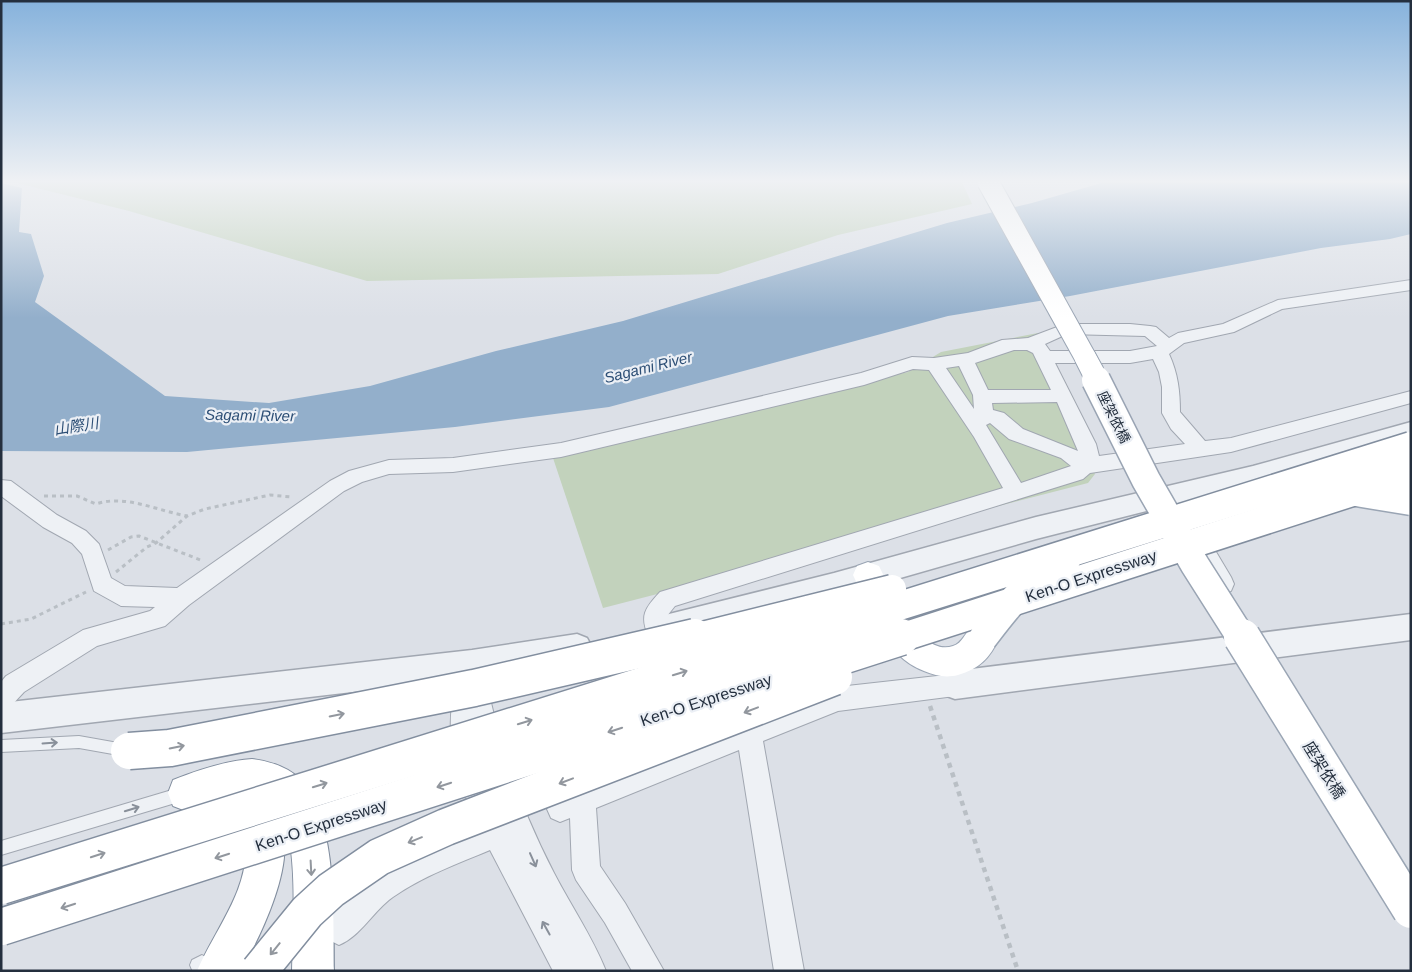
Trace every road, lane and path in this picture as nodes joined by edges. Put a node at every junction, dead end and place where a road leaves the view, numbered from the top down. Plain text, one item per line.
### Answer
1 (1013, 227) edge
2 (1411, 285) edge
3 (1164, 349) junction
4 (1037, 351) junction
5 (965, 359) junction
6 (934, 364) junction
7 (982, 395) junction
8 (1063, 396) junction
9 (1411, 397) edge
10 (978, 418) junction
11 (1411, 431) edge
12 (1411, 446) edge
13 (1201, 448) junction
14 (1088, 465) junction
15 (1411, 473) edge
16 (4, 487) dead end
17 (1016, 493) junction
18 (1162, 497) junction
19 (1411, 501) edge
20 (314, 503) junction
21 (27, 504) junction
22 (187, 516) junction
23 (1176, 525) junction
24 (1138, 530) junction
25 (156, 543) junction
26 (94, 561) junction
27 (223, 568) junction
28 (868, 575) junction
29 (1089, 576) junction
30 (102, 584) junction
31 (181, 598) junction
32 (1, 624) edge
33 (1411, 627) edge
34 (657, 630) junction
35 (1246, 641) junction
36 (472, 664) junction
37 (955, 686) joint
38 (924, 690) junction
39 (1, 699) edge
40 (1, 718) edge
41 (749, 735) junction
42 (1, 746) edge
43 (129, 751) joint
44 (186, 793) junction
45 (506, 830) junction
46 (1, 848) edge
47 (1411, 878) edge
48 (1, 886) edge
49 (1411, 910) edge
50 (1, 927) edge
51 (1411, 928) edge
52 (339, 930) dead end
53 (206, 967) edge
54 (259, 971) edge
55 (313, 971) edge
56 (569, 971) edge
57 (592, 971) edge
58 (649, 971) edge
59 (789, 971) edge
60 (1018, 971) edge

1 - 23 main road, 座架依橋, bridge
2 - 3 street
3 - 4 street
3 - 4 street
3 - 13 street
4 - 5 street
4 - 8 street
5 - 6 street
5 - 7 street
6 - 10 street
6 - 20 street
7 - 8 street
7 - 10 street
8 - 14 street
9 - 13 street
10 - 14 street
10 - 17 street
11 - 18 street
12 - 24 main road, Ken-O Expressway, bridge
13 - 14 street
14 - 17 street
15 - 29 main road, Ken-O Expressway, bridge
16 - 21 street
17 - 34 street
18 - 28 street
18 - 35 street
19 - 23 main road, bridge
20 - 22 path
20 - 27 street
21 - 22 path
21 - 26 street
22 - 25 path
23 - 28 main road, bridge
23 - 35 main road, 座架依橋, bridge
43 -> 24 main road, bridge
48 -> 24 main road, Ken-O Expressway, bridge
25 - 26 path
25 - 27 path
25 - 30 path
26 - 30 street
27 - 31 street
28 - 34 street
29 -> 50 main road, Ken-O Expressway, bridge
29 -> 54 main road, bridge
30 - 31 street
30 - 32 path
31 - 39 street
33 - 35 street
34 - 36 street
35 - 37 street
35 - 47 street
35 - 49 main road, 座架依橋, bridge
35 - 51 street
36 - 40 street
36 - 45 street
37 - 38 street
38 - 41 street
38 - 60 path
41 - 58 street
41 - 59 street
42 -> 43 lane
46 -> 44 lane
44 - 53 main road
44 -> 55 main road
45 - 52 street
56 -> 45 street
45 -> 57 street

